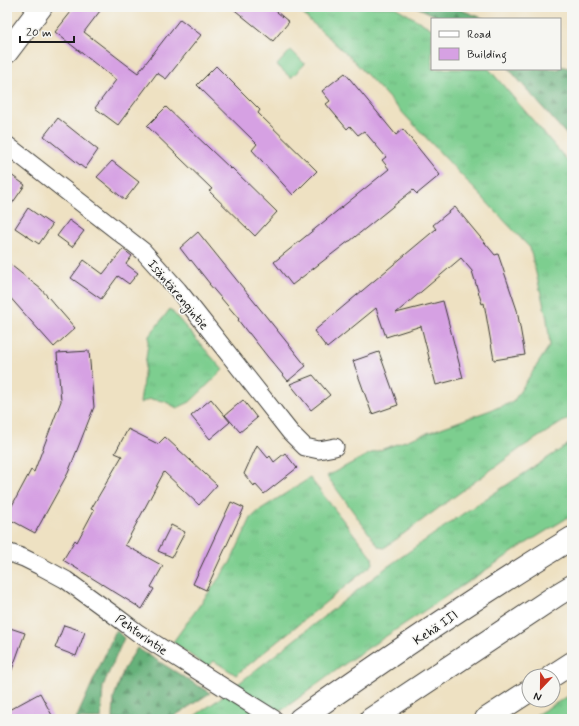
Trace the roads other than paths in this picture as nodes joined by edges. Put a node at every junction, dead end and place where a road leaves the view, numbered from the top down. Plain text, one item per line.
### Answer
1 (41, 7) edge
2 (7, 52) edge
3 (7, 145) edge
4 (335, 447) dead end
5 (572, 538) edge
6 (7, 552) edge
7 (572, 586) edge
8 (572, 663) edge
9 (561, 670) edge
10 (521, 696) edge
11 (274, 719) edge
12 (300, 719) edge
13 (371, 719) edge
14 (486, 719) edge

1 - 2 main road
3 - 4 street, Isäntärengintie
5 - 12 main road, Kehä III
6 - 11 street, Pehtorintie
7 - 13 main road
8 - 9 main road
10 - 14 main road

